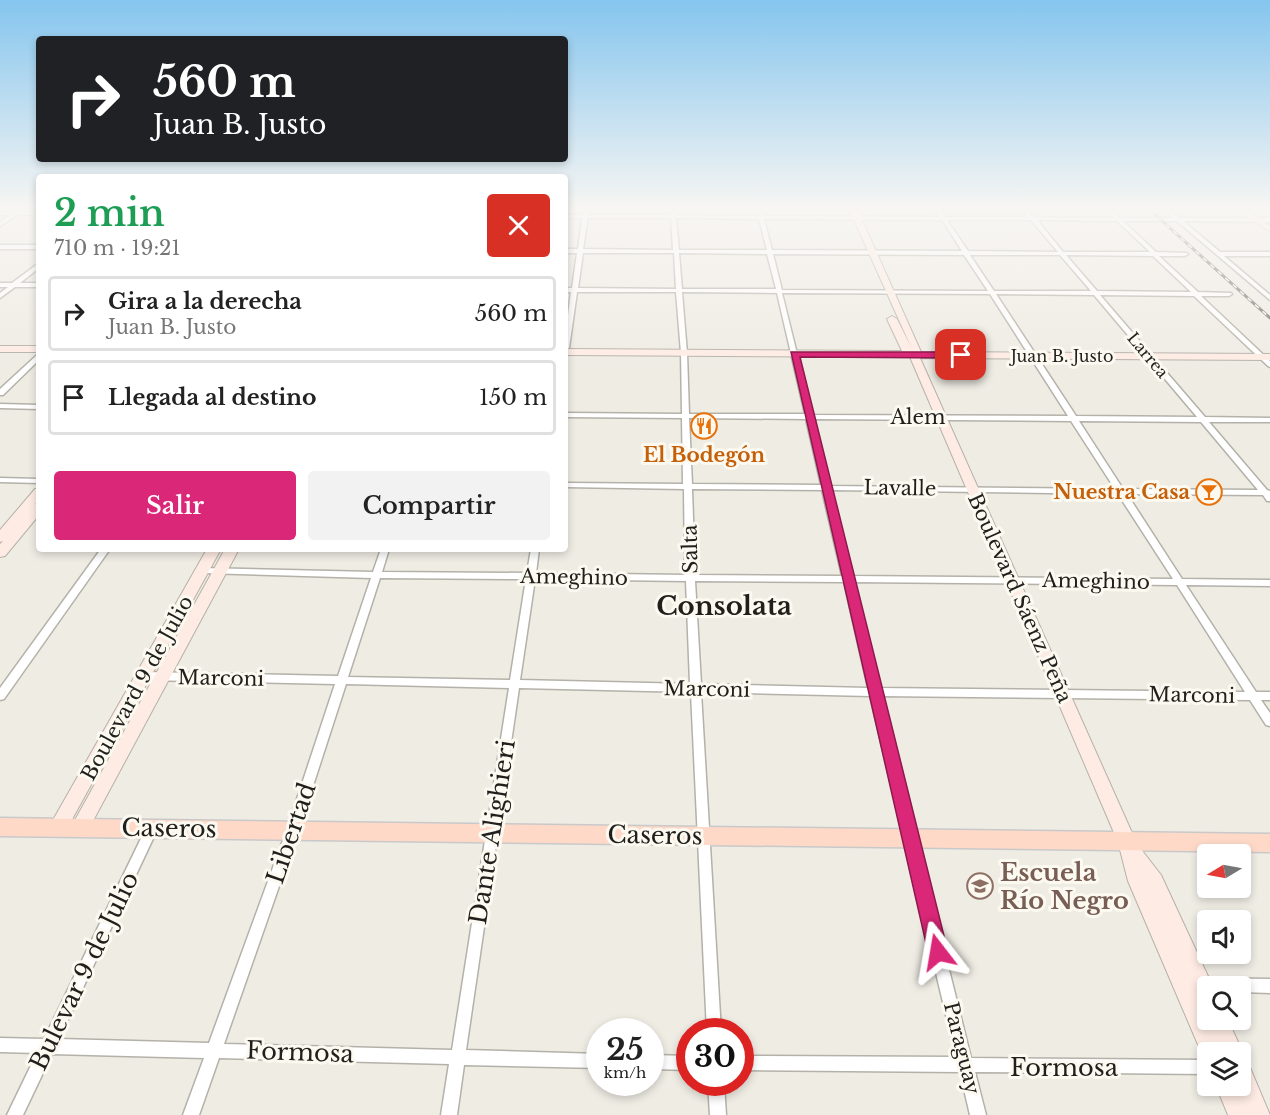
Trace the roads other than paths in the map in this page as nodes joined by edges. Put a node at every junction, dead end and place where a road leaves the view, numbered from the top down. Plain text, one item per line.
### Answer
1 (578, 263) edge
2 (676, 263) edge
3 (773, 263) edge
4 (873, 263) edge
5 (973, 263) edge
6 (1071, 263) edge
7 (1164, 263) edge
8 (1230, 263) edge
9 (36, 267) edge
10 (0, 285) edge
11 (14, 285) junction
12 (36, 285) edge
13 (568, 290) edge
14 (574, 290) junction
15 (678, 291) junction
16 (780, 292) junction
17 (886, 292) junction
18 (992, 293) junction
19 (1096, 293) junction
20 (1196, 294) junction
21 (1229, 294) dead end
22 (1269, 295) edge
23 (0, 296) edge
24 (568, 335) edge
25 (0, 349) edge
26 (36, 349) edge
27 (568, 350) edge
28 (684, 353) junction
29 (794, 354) junction
30 (914, 355) junction
31 (1033, 356) junction
32 (1149, 356) junction
33 (1266, 357) edge
34 (36, 359) edge
35 (1270, 365) edge
36 (0, 393) edge
37 (0, 406) edge
38 (36, 407) edge
39 (568, 415) edge
40 (685, 416) junction
41 (809, 417) junction
42 (940, 417) junction
43 (1074, 418) junction
44 (1202, 419) junction
45 (1270, 420) edge
46 (0, 480) edge
47 (36, 481) edge
48 (568, 485) edge
49 (688, 485) junction
50 (826, 487) junction
51 (972, 490) junction
52 (1121, 492) junction
53 (1268, 495) edge
54 (36, 496) edge
55 (36, 511) edge
56 (0, 538) edge
57 (104, 552) edge
58 (212, 552) edge
59 (230, 552) edge
60 (384, 552) edge
61 (535, 552) edge
62 (0, 553) edge
63 (203, 570) junction
64 (221, 570) junction
65 (376, 574) junction
66 (531, 576) junction
67 (690, 578) junction
68 (848, 579) junction
69 (1012, 580) junction
70 (1180, 582) junction
71 (1270, 583) edge
72 (143, 676) junction
73 (165, 676) junction
74 (342, 681) junction
75 (514, 685) junction
76 (696, 689) junction
77 (874, 692) junction
78 (1062, 693) junction
79 (0, 696) edge
80 (1253, 696) junction
81 (1270, 696) edge
82 (1270, 722) edge
83 (49, 826) junction
84 (81, 826) junction
85 (0, 827) edge
86 (152, 828) junction
87 (293, 830) junction
88 (492, 832) junction
89 (703, 836) junction
90 (909, 838) junction
91 (0, 839) edge
92 (1127, 842) junction
93 (1270, 843) edge
94 (1270, 986) edge
95 (1251, 987) edge
96 (1197, 990) edge
97 (713, 1018) edge
98 (0, 1045) edge
99 (48, 1046) junction
100 (213, 1049) junction
101 (457, 1058) junction
102 (586, 1061) edge
103 (754, 1064) edge
104 (966, 1066) junction
105 (1197, 1067) edge
106 (1251, 1095) edge
107 (717, 1096) edge
108 (1231, 1096) edge
109 (15, 1115) edge
110 (191, 1115) edge
111 (449, 1115) edge
112 (718, 1115) edge
113 (978, 1115) edge
114 (1240, 1115) edge
115 (1260, 1115) edge

1 - 14 street
2 - 15 street, Salta
3 - 16 street, Paraguay
4 - 17 main road, Boulevard Sáenz Peña
5 - 18 street
6 - 19 street, Larrea
7 - 20 street
8 - 22 street
9 - 11 street
10 - 11 street
11 - 12 street
11 - 23 street
13 - 14 street
14 - 15 street
14 - 24 street
15 - 16 street
15 - 28 street, Salta
16 - 17 street
16 - 29 street, Paraguay
17 - 18 street
17 - 30 main road, Boulevard Sáenz Peña
18 - 19 street
18 - 31 street
19 - 20 street
19 - 32 street, Larrea
20 - 21 street
20 - 33 street
25 - 26 main road
27 - 28 main road, Juan B. Justo
28 - 29 main road, Juan B. Justo
28 - 40 street, Salta
29 - 30 main road, Juan B. Justo
29 - 41 street, Paraguay
30 - 31 main road, Juan B. Justo
30 - 42 main road, Boulevard Sáenz Peña
31 - 32 main road, Juan B. Justo
31 - 43 street
32 - 33 main road, Juan B. Justo
32 - 44 street, Larrea
33 - 35 street
34 - 36 street
37 - 38 street
39 - 40 street, Alem
40 - 41 street, Alem
40 - 49 street, Salta
41 - 42 street, Alem
41 - 50 street, Paraguay
42 - 43 street, Alem
42 - 51 main road, Boulevard Sáenz Peña
43 - 44 street, Alem
43 - 52 street
44 - 45 street, Alem
44 - 53 street, Larrea
46 - 47 street
48 - 49 street, Lavalle
49 - 50 street, Lavalle
49 - 67 street, Salta
50 - 51 street, Lavalle
50 - 68 street, Paraguay
51 - 52 street, Lavalle
51 - 69 main road, Boulevard Sáenz Peña
52 - 53 street, Lavalle
52 - 70 street
54 - 56 main road
55 - 62 main road
57 - 79 street
58 - 63 main road, Boulevard 9 de Julio
59 - 64 main road, Boulevard 9 de Julio
60 - 65 street, Libertad
61 - 66 street, Dante Alighieri
63 - 64 street, Ameghino
63 - 72 main road, Boulevard 9 de Julio
64 - 65 street, Ameghino
64 - 73 main road, Boulevard 9 de Julio
65 - 66 street, Ameghino
65 - 74 street, Libertad
66 - 67 street, Ameghino
66 - 75 street, Dante Alighieri
67 - 68 street, Ameghino
67 - 76 street, Salta
68 - 69 street, Ameghino
68 - 77 street, Paraguay
69 - 70 street, Ameghino
69 - 78 main road, Boulevard Sáenz Peña
70 - 71 street, Ameghino
70 - 80 street
72 - 73 street, Marconi
72 - 83 main road, Boulevard 9 de Julio
73 - 74 street, Marconi
73 - 84 main road, Boulevard 9 de Julio
74 - 75 street, Marconi
74 - 87 street, Libertad
75 - 76 street, Marconi
75 - 88 street, Dante Alighieri
76 - 77 street, Marconi
76 - 89 street, Salta
77 - 78 street, Marconi
77 - 90 street, Paraguay
78 - 80 street, Marconi
78 - 92 main road, Boulevard Sáenz Peña
80 - 81 street, Marconi
80 - 82 street
83 - 84 main road, Caseros
83 - 85 main road, Caseros
83 - 91 main road, Caseros
84 - 86 main road, Caseros
86 - 87 main road, Caseros
86 - 99 street, Bulevar 9 de Julio
87 - 88 main road, Caseros
87 - 100 street, Libertad
88 - 89 main road, Caseros
88 - 101 street, Dante Alighieri
89 - 90 main road, Caseros
89 - 97 street, Salta
90 - 92 main road, Caseros
90 - 104 street, Paraguay
92 - 93 main road, Caseros
92 - 96 main road, Boulevard Sáenz Peña
94 - 95 street
98 - 99 street, Formosa
99 - 100 street, Formosa
99 - 109 street, Bulevar 9 de Julio
100 - 101 street, Formosa
100 - 110 street, Libertad
101 - 102 street, Formosa
101 - 111 street, Dante Alighieri
103 - 104 street, Formosa
104 - 105 street, Formosa
104 - 113 street, Paraguay
106 - 115 main road
107 - 112 street
108 - 114 main road

